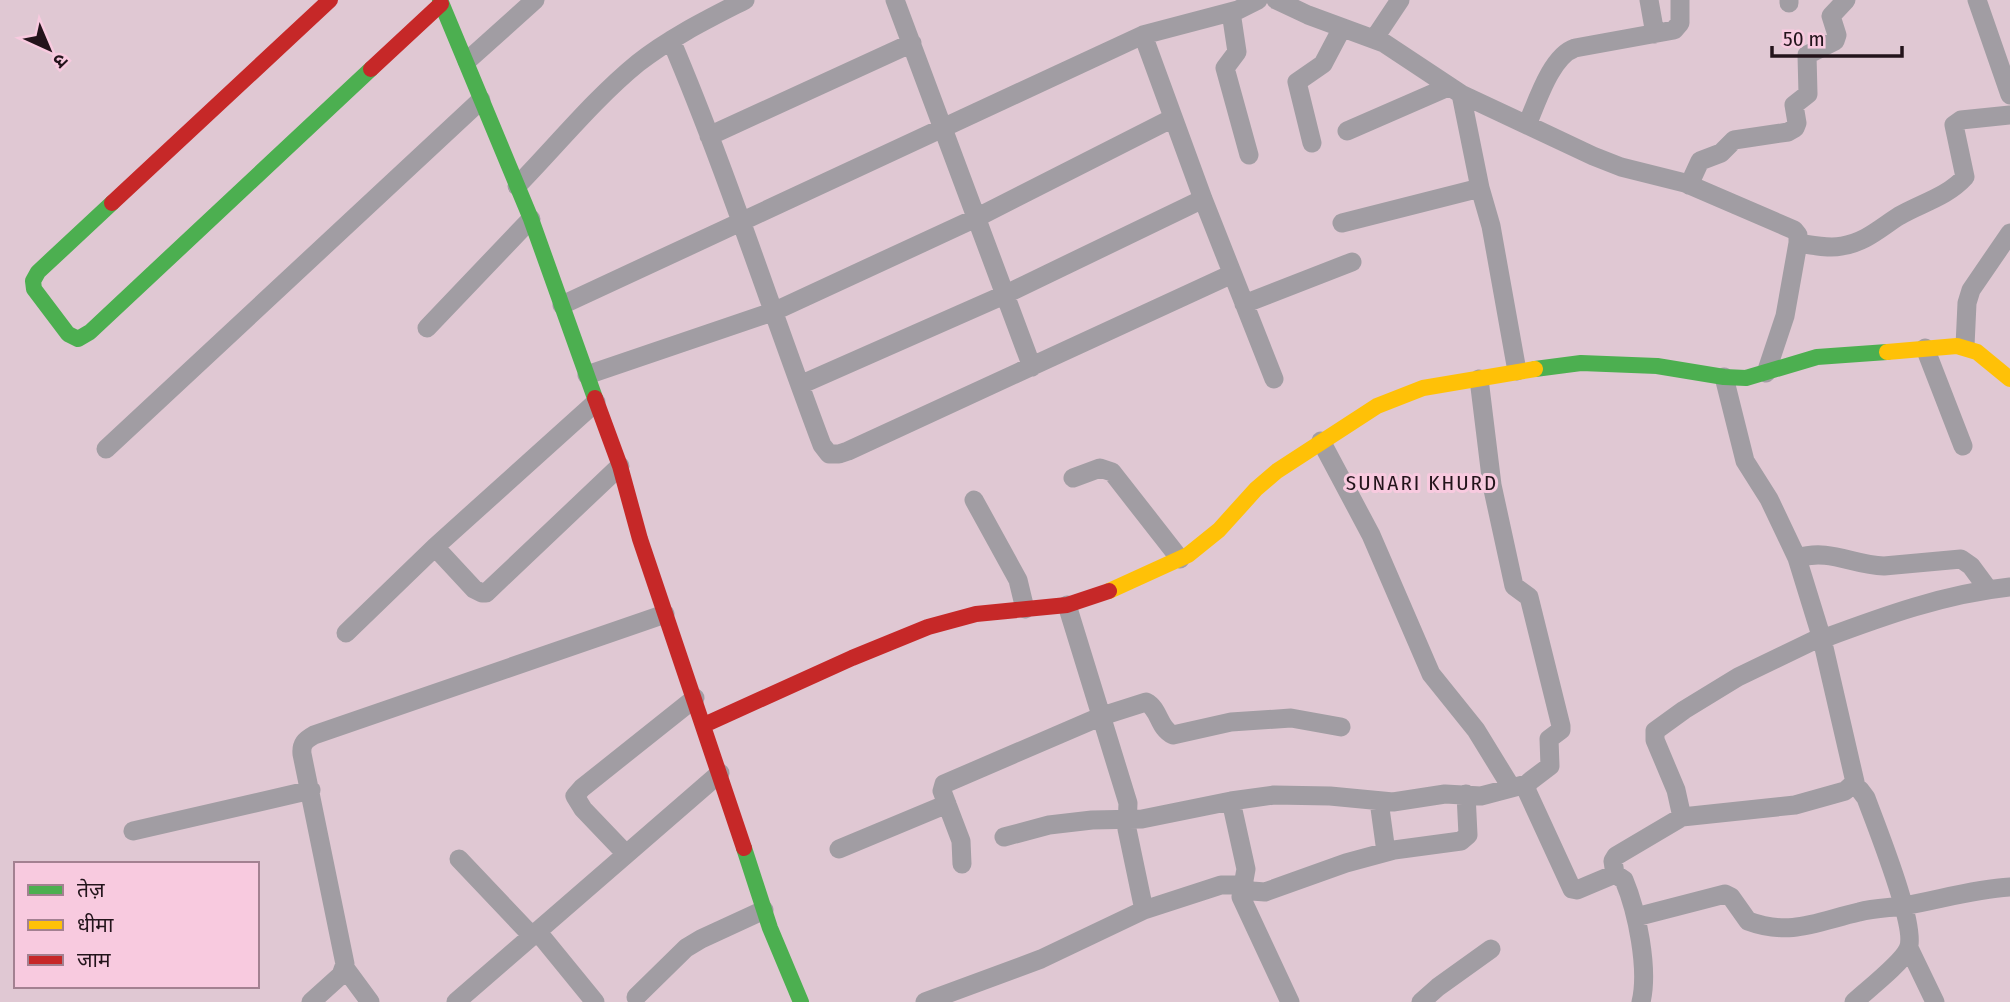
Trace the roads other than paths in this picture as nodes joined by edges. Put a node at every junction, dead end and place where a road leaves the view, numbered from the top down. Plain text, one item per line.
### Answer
1 (330, 0) edge
2 (535, 0) edge
3 (745, 0) edge
4 (895, 0) edge
5 (1258, 0) edge
6 (1276, 0) edge
7 (1400, 0) edge
8 (1648, 0) edge
9 (1680, 0) edge
10 (1846, 0) edge
11 (1977, 0) edge
12 (440, 2) edge
13 (1231, 12) junction
14 (1342, 28) junction
15 (1655, 34) junction
16 (1143, 35) junction
17 (1374, 39) junction
18 (671, 40) junction
19 (912, 43) junction
20 (467, 61) junction
21 (1455, 91) junction
22 (2010, 95) edge
23 (481, 100) junction
24 (2010, 115) edge
25 (1173, 118) junction
26 (1527, 125) junction
27 (944, 128) junction
28 (1347, 131) dead end
29 (709, 136) junction
30 (1312, 143) dead end
31 (1248, 155) dead end
32 (1689, 185) junction
33 (517, 186) junction
34 (1480, 188) junction
35 (1203, 199) junction
36 (976, 218) junction
37 (531, 219) junction
38 (740, 223) junction
39 (1342, 223) dead end
40 (2010, 233) edge
41 (1798, 243) junction
42 (1352, 262) dead end
43 (1232, 274) junction
44 (1004, 295) junction
45 (1244, 304) junction
46 (562, 305) junction
47 (775, 311) junction
48 (427, 328) dead end
49 (1965, 346) junction
50 (1925, 348) junction
51 (1032, 367) junction
52 (1517, 370) junction
53 (1766, 373) junction
54 (587, 376) junction
55 (1724, 377) junction
56 (1274, 379) dead end
57 (1479, 379) junction
58 (2010, 379) edge
59 (800, 385) junction
60 (596, 402) junction
61 (1321, 440) junction
62 (1963, 446) dead end
63 (106, 449) dead end
64 (620, 467) junction
65 (1073, 478) dead end
66 (974, 500) dead end
67 (435, 547) junction
68 (1797, 558) junction
69 (1180, 559) junction
70 (2010, 587) edge
71 (1988, 589) junction
72 (1067, 606) junction
73 (1025, 609) junction
74 (665, 614) junction
75 (346, 633) dead end
76 (1822, 638) junction
77 (695, 698) junction
78 (1101, 716) junction
79 (704, 725) junction
80 (1341, 727) dead end
81 (720, 773) junction
82 (1853, 785) junction
83 (1519, 786) junction
84 (311, 790) junction
85 (1466, 794) junction
86 (1231, 801) junction
87 (1378, 801) junction
88 (947, 804) junction
89 (1682, 817) junction
90 (1127, 820) junction
91 (133, 831) dead end
92 (1004, 837) dead end
93 (839, 849) dead end
94 (1386, 852) junction
95 (626, 854) junction
96 (459, 859) dead end
97 (962, 864) dead end
98 (1615, 874) junction
99 (1241, 887) junction
100 (2010, 887) edge
101 (1903, 906) junction
102 (764, 910) junction
103 (1144, 910) junction
104 (1636, 917) junction
105 (534, 934) junction
106 (1909, 948) junction
107 (1491, 949) dead end
108 (345, 968) junction
109 (966, 995) edge
110 (636, 997) dead end
111 (311, 1002) edge
112 (370, 1002) edge
113 (456, 1002) edge
114 (596, 1002) edge
115 (801, 1002) edge
116 (925, 1002) edge
117 (1290, 1002) edge
118 (1421, 1002) edge
119 (1641, 1002) edge
120 (1854, 1002) edge
121 (1934, 1002) edge

1 - 12 street
2 - 20 street
3 - 18 street
4 - 19 street
5 - 13 street
6 - 14 street
7 - 17 street
8 - 15 street
9 - 15 street
10 - 32 street
11 - 22 street
12 - 20 street
13 - 16 street
13 - 31 street
14 - 17 street
14 - 30 street
15 - 26 street
16 - 25 street
16 - 27 street
17 - 21 street
18 - 29 street
18 - 33 street
19 - 27 street
19 - 29 street
20 - 23 street
21 - 26 street
21 - 28 street
21 - 34 street
23 - 33 street
23 - 63 street
24 - 41 street
25 - 35 street
25 - 36 street
26 - 32 street
27 - 36 street
27 - 38 street
29 - 38 street
32 - 41 street
33 - 37 street
34 - 39 street
34 - 52 street
35 - 43 street
35 - 44 street
36 - 44 street
36 - 47 street
37 - 46 street
37 - 48 street
38 - 46 street
38 - 47 street
40 - 49 street
41 - 53 street
42 - 45 street
43 - 45 street
43 - 51 street
44 - 51 street
44 - 59 street
45 - 56 street
46 - 54 street
47 - 54 street
47 - 59 street
49 - 50 street
49 - 58 street
50 - 53 street
50 - 62 street
51 - 59 street
52 - 55 street
52 - 57 street
53 - 55 street
54 - 60 street
55 - 68 street
57 - 61 street
57 - 83 street
60 - 64 street
60 - 67 street
61 - 69 street
61 - 83 street
64 - 67 street
64 - 74 street
65 - 69 street
66 - 73 street
67 - 75 street
68 - 71 street
68 - 76 street
69 - 72 street
70 - 71 street
71 - 76 street
72 - 73 street
72 - 78 street
73 - 79 street
74 - 77 street
74 - 84 street
76 - 82 street
76 - 89 street
77 - 79 street
77 - 95 street
78 - 80 street
78 - 88 street
78 - 90 street
79 - 81 street
81 - 95 street
81 - 102 street
82 - 89 street
82 - 101 street
83 - 85 street
83 - 98 street
84 - 91 street
84 - 108 street
85 - 87 street
85 - 94 street
86 - 87 street
86 - 90 street
86 - 99 street
87 - 94 street
88 - 93 street
88 - 97 street
89 - 98 street
90 - 92 street
90 - 103 street
94 - 99 street
95 - 105 street
96 - 105 street
98 - 104 street
99 - 103 street
99 - 117 street
100 - 101 street
101 - 104 street
101 - 106 street
102 - 110 street
102 - 115 street
103 - 109 street
104 - 119 street
105 - 113 street
105 - 114 street
106 - 120 street
106 - 121 street
107 - 118 street
108 - 111 street
108 - 112 street
109 - 116 street

